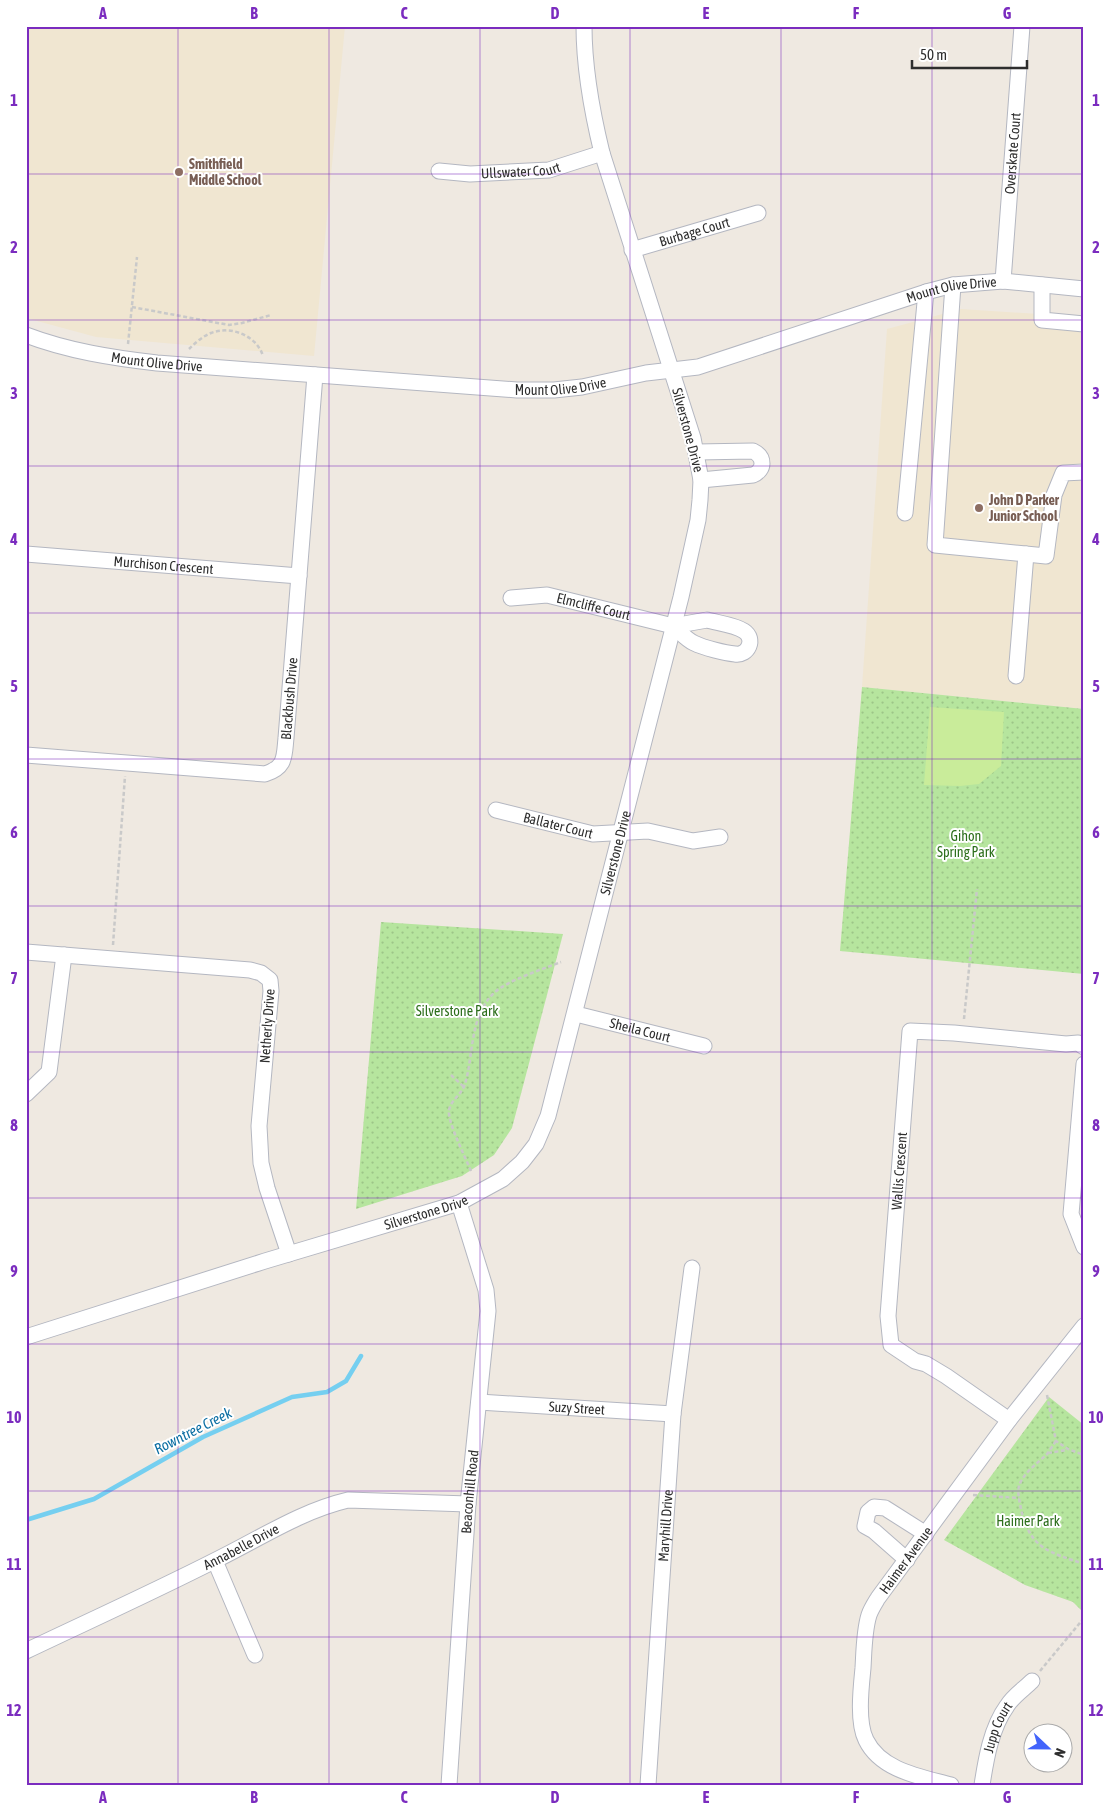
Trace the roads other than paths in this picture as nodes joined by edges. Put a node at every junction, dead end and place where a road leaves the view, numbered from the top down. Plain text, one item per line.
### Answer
1 (584, 26) edge
2 (1022, 26) edge
3 (602, 153) junction
4 (439, 171) dead end
5 (758, 212) dead end
6 (632, 250) junction
7 (1003, 281) junction
8 (953, 285) junction
9 (1042, 285) junction
10 (1084, 289) edge
11 (926, 292) junction
12 (1084, 324) edge
13 (26, 335) edge
14 (671, 370) junction
15 (315, 375) junction
16 (697, 452) junction
17 (1084, 472) edge
18 (701, 480) junction
19 (905, 514) dead end
20 (26, 554) edge
21 (1026, 554) junction
22 (299, 576) junction
23 (512, 598) dead end
24 (673, 626) junction
25 (1016, 676) dead end
26 (26, 754) edge
27 (496, 810) dead end
28 (620, 832) junction
29 (720, 837) dead end
30 (26, 952) edge
31 (64, 954) junction
32 (576, 1014) junction
33 (704, 1046) dead end
34 (1084, 1047) edge
35 (1084, 1064) edge
36 (26, 1094) edge
37 (459, 1203) junction
38 (1084, 1247) edge
39 (289, 1254) junction
40 (692, 1268) dead end
41 (1084, 1326) edge
42 (26, 1337) edge
43 (479, 1402) junction
44 (673, 1414) junction
45 (1010, 1420) junction
46 (468, 1504) junction
47 (926, 1534) junction
48 (907, 1560) junction
49 (215, 1561) junction
50 (26, 1651) edge
51 (255, 1655) dead end
52 (1032, 1681) road end
53 (449, 1785) edge
54 (648, 1785) edge
55 (951, 1785) edge
56 (982, 1785) edge

1 - 3 street, Silverstone Drive
2 - 7 street, Overskate Court
3 - 4 street, Ullswater Court
3 - 6 street, Silverstone Drive
5 - 6 street, Burbage Court
6 - 14 street, Silverstone Drive
7 - 8 street, Mount Olive Drive
7 - 9 street, Mount Olive Drive
8 - 11 street, Mount Olive Drive
8 - 21 street
9 - 10 street, Mount Olive Drive
9 - 12 street
11 - 14 street, Mount Olive Drive
11 - 19 street
13 - 15 street, Mount Olive Drive
14 - 15 street, Mount Olive Drive
14 - 16 street, Silverstone Drive
15 - 22 street, Blackbush Drive
16 - 18 street, Silverstone Drive
16 - 18 street
17 - 21 street
18 - 24 street, Silverstone Drive
20 - 22 street, Murchison Crescent
21 - 25 street
22 - 26 street, Blackbush Drive
23 - 24 street, Elmcliffe Court
24 - 28 street, Silverstone Drive
27 - 28 street, Ballater Court
28 - 29 street, Ballater Court
28 - 32 street, Silverstone Drive
30 - 31 street, Netherly Drive
31 - 36 street
31 - 39 street, Netherly Drive
32 - 33 street, Sheila Court
32 - 37 street, Silverstone Drive
34 - 45 street, Wallis Crescent
35 - 38 street
37 - 39 street, Silverstone Drive
37 - 43 street, Beaconhill Road
39 - 42 street, Silverstone Drive
40 - 44 street, Maryhill Drive
41 - 45 street, Haimer Avenue
43 - 44 street, Suzy Street
43 - 46 street, Beaconhill Road
44 - 54 street, Maryhill Drive
45 - 47 street, Haimer Avenue
46 - 49 street, Annabelle Drive
46 - 53 street, Beaconhill Road
47 - 48 street, Haimer Avenue
47 - 48 street
48 - 55 street, Haimer Avenue
49 - 50 street, Annabelle Drive
49 - 51 street
52 - 56 street, Jupp Court

